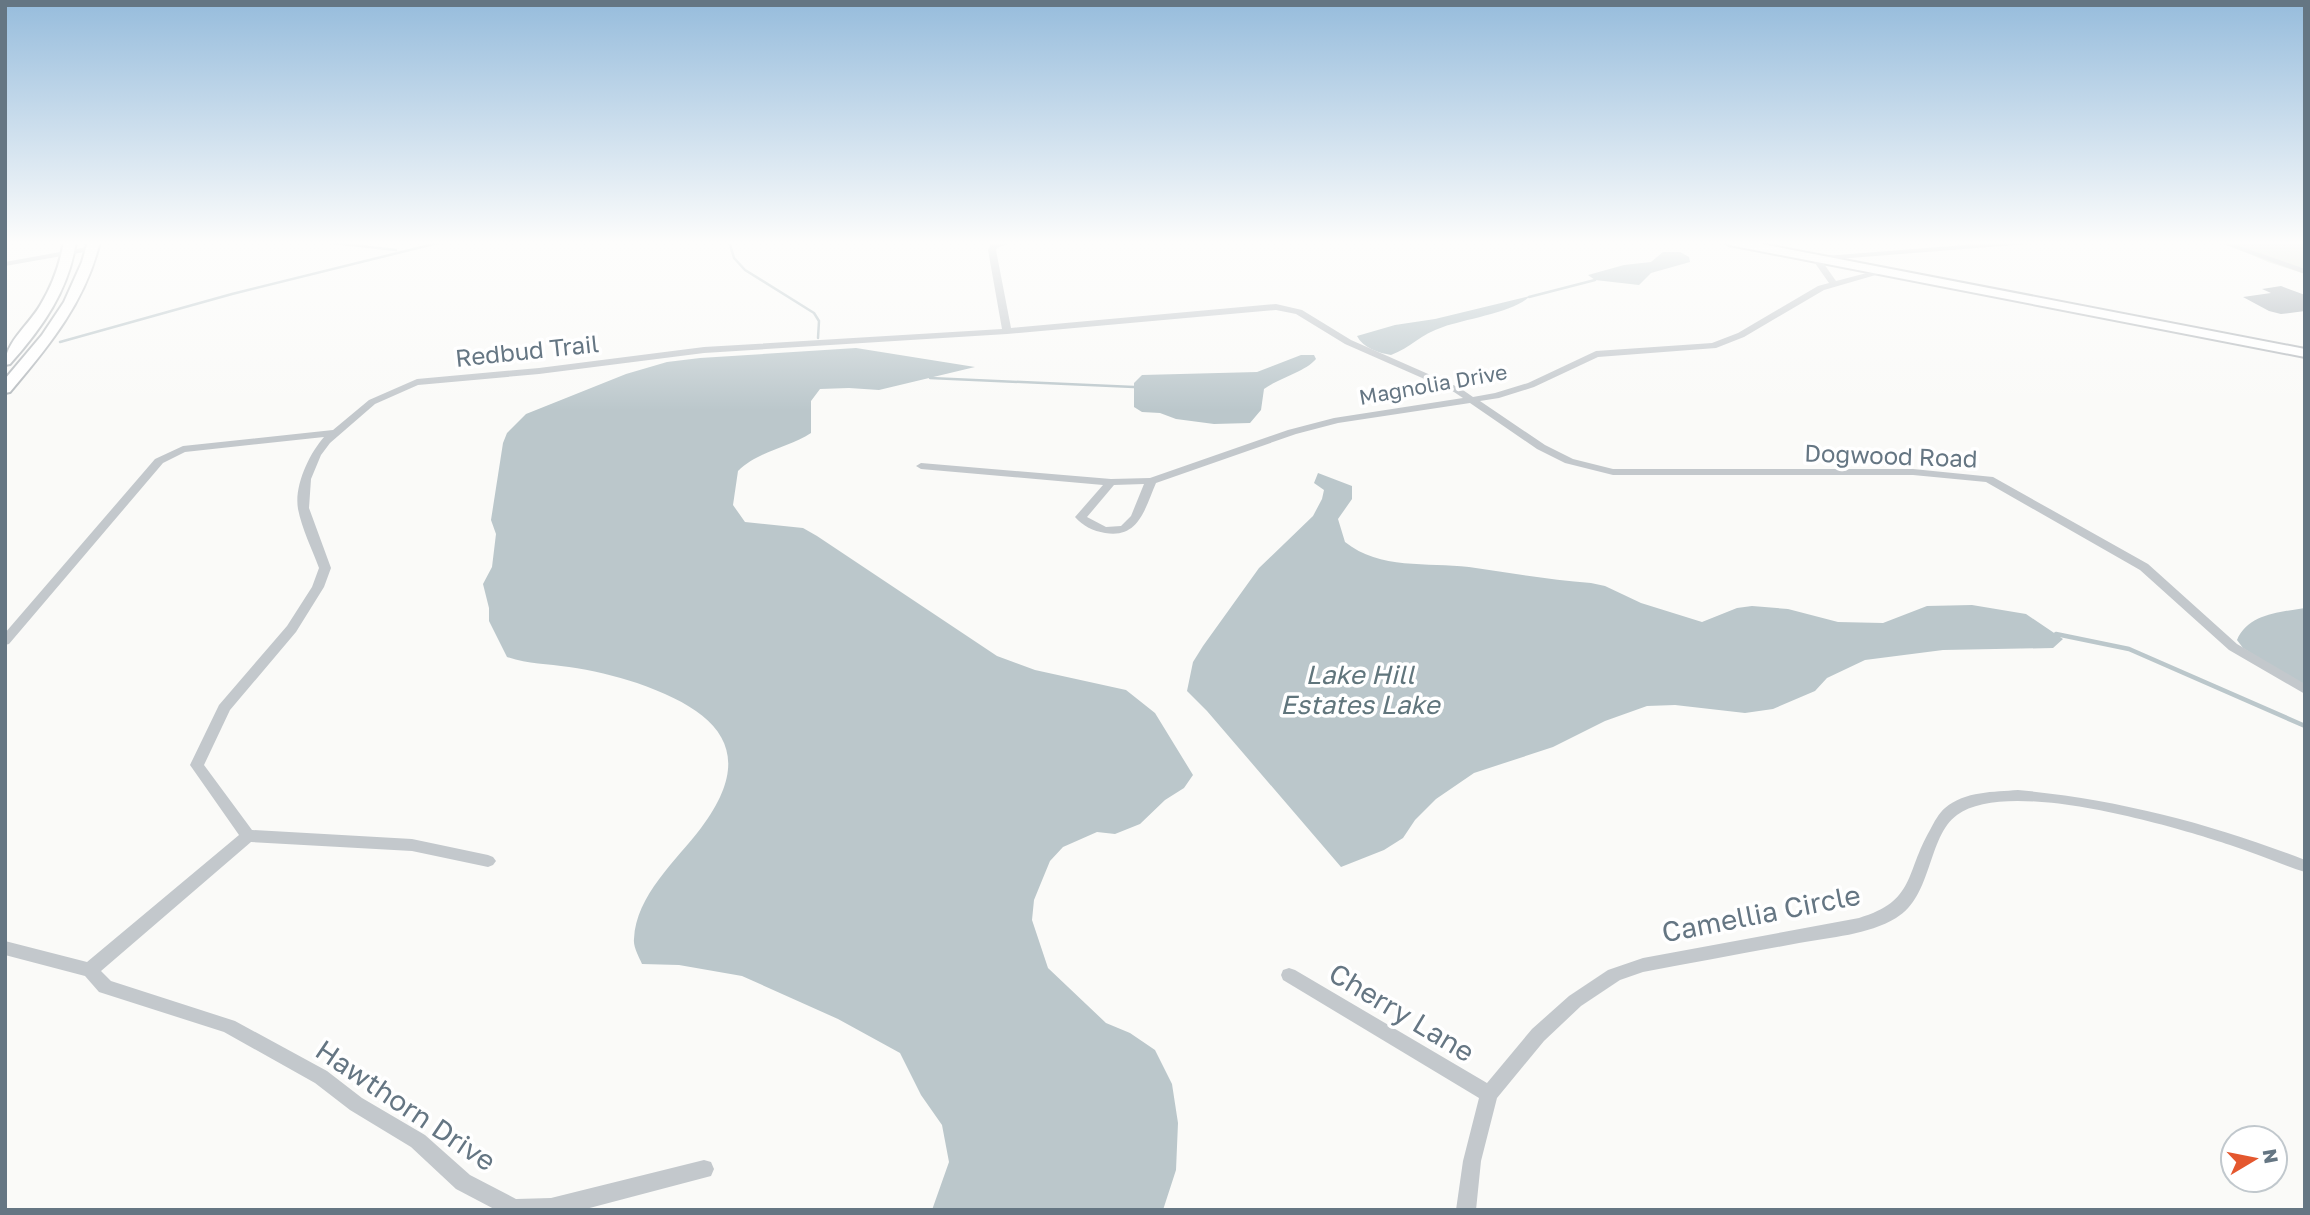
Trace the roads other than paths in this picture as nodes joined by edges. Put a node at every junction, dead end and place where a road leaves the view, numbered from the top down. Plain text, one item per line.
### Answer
1 (51, 298) edge
2 (73, 298) edge
3 (1001, 298) edge
4 (1807, 298) edge
5 (2024, 298) edge
6 (1007, 331) junction
7 (2305, 353) edge
8 (5, 361) edge
9 (5, 389) edge
10 (1472, 398) junction
11 (336, 433) junction
12 (921, 466) dead end
13 (1151, 481) junction
14 (1111, 482) junction
15 (5, 641) edge
16 (2305, 690) edge
17 (248, 836) junction
18 (488, 861) dead end
19 (2305, 866) edge
20 (5, 948) edge
21 (90, 971) junction
22 (1289, 975) dead end
23 (1489, 1094) junction
24 (704, 1169) dead end
25 (1466, 1210) edge

1 - 8 main road
2 - 9 main road
3 - 6 street
4 - 10 street, Magnolia Drive
5 - 7 main road
6 - 10 street, Redbud Trail
6 - 11 street, Redbud Trail
10 - 13 street, Magnolia Drive
10 - 16 street, Dogwood Road
11 - 15 street
11 - 17 street, Redbud Trail
12 - 14 street, Magnolia Drive
13 - 14 street, Magnolia Drive
13 - 14 street
17 - 18 street
17 - 21 street
19 - 23 street, Camellia Circle
20 - 21 street, Hawthorn Drive
21 - 24 street, Hawthorn Drive
22 - 23 street, Cherry Lane
23 - 25 street, Camellia Circle

